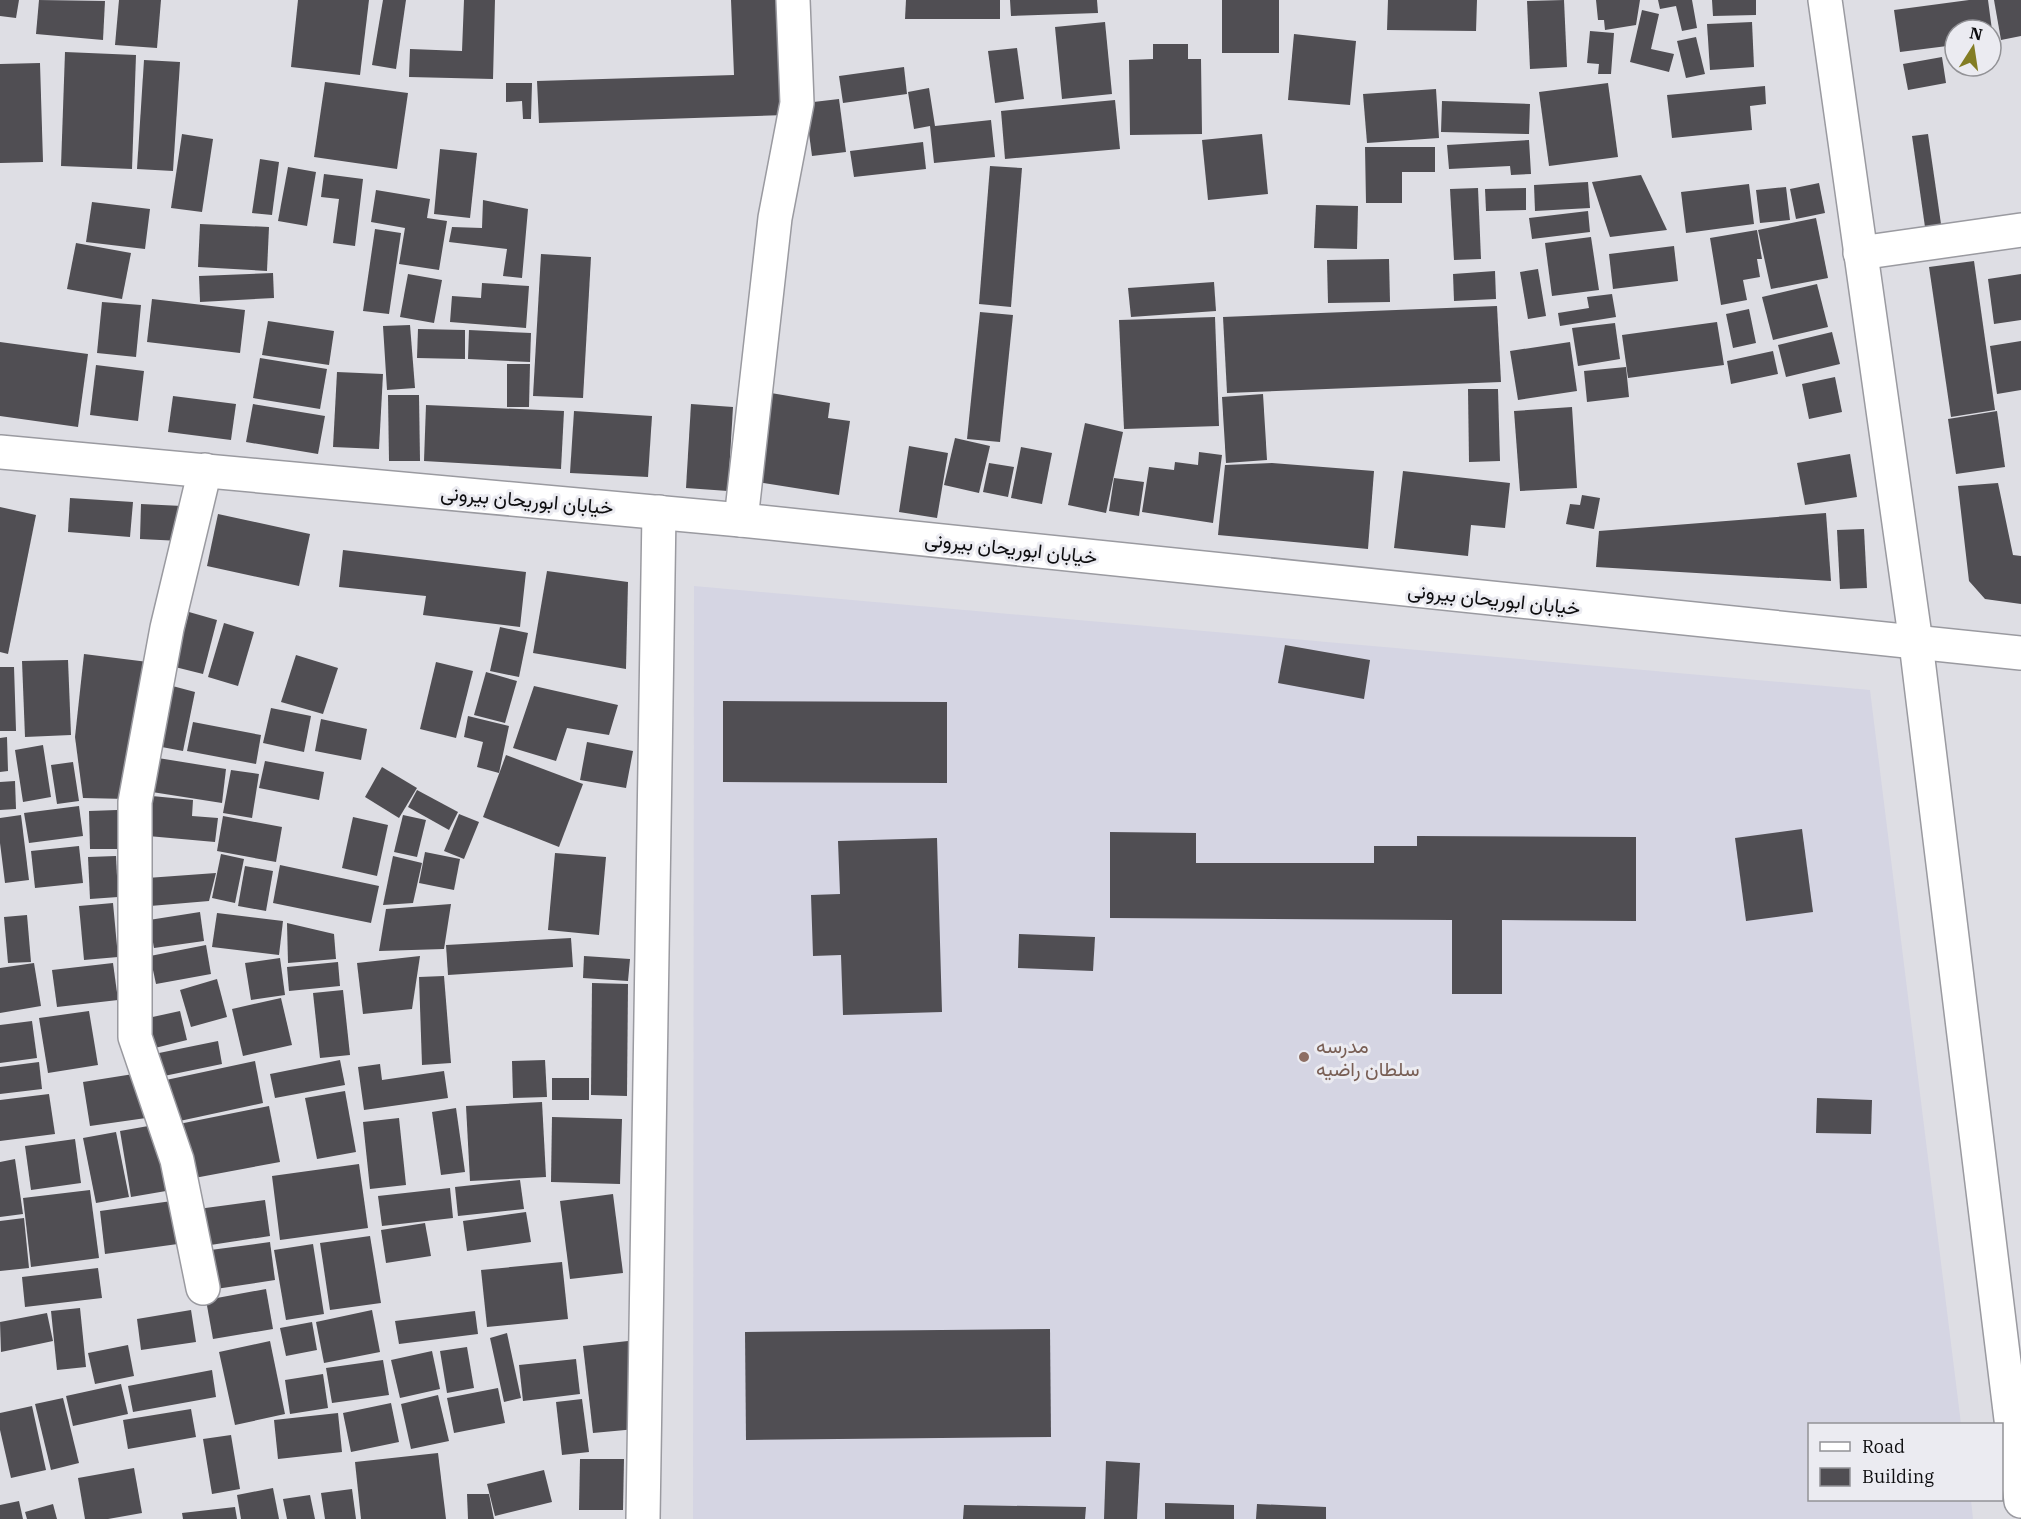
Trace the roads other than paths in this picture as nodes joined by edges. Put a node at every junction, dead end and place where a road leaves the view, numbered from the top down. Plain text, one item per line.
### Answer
1 (793, 0) edge
2 (1825, 0) edge
3 (2021, 230) edge
4 (1860, 253) junction
5 (0, 452) edge
6 (205, 470) junction
7 (659, 512) junction
8 (741, 520) junction
9 (1916, 643) junction
10 (2021, 653) edge
11 (203, 1288) dead end
12 (2021, 1501) edge
13 (643, 1519) edge

1 - 8 street
2 - 4 street
3 - 4 street
4 - 9 street
5 - 6 street, خیابان ابوریحان بیرونی
6 - 7 street, خیابان ابوریحان بیرونی
6 - 11 street
7 - 8 street, خیابان ابوریحان بیرونی
7 - 13 street
8 - 9 street, خیابان ابوریحان بیرونی
9 - 10 street, خیابان ابوریحان بیرونی
9 - 12 street

